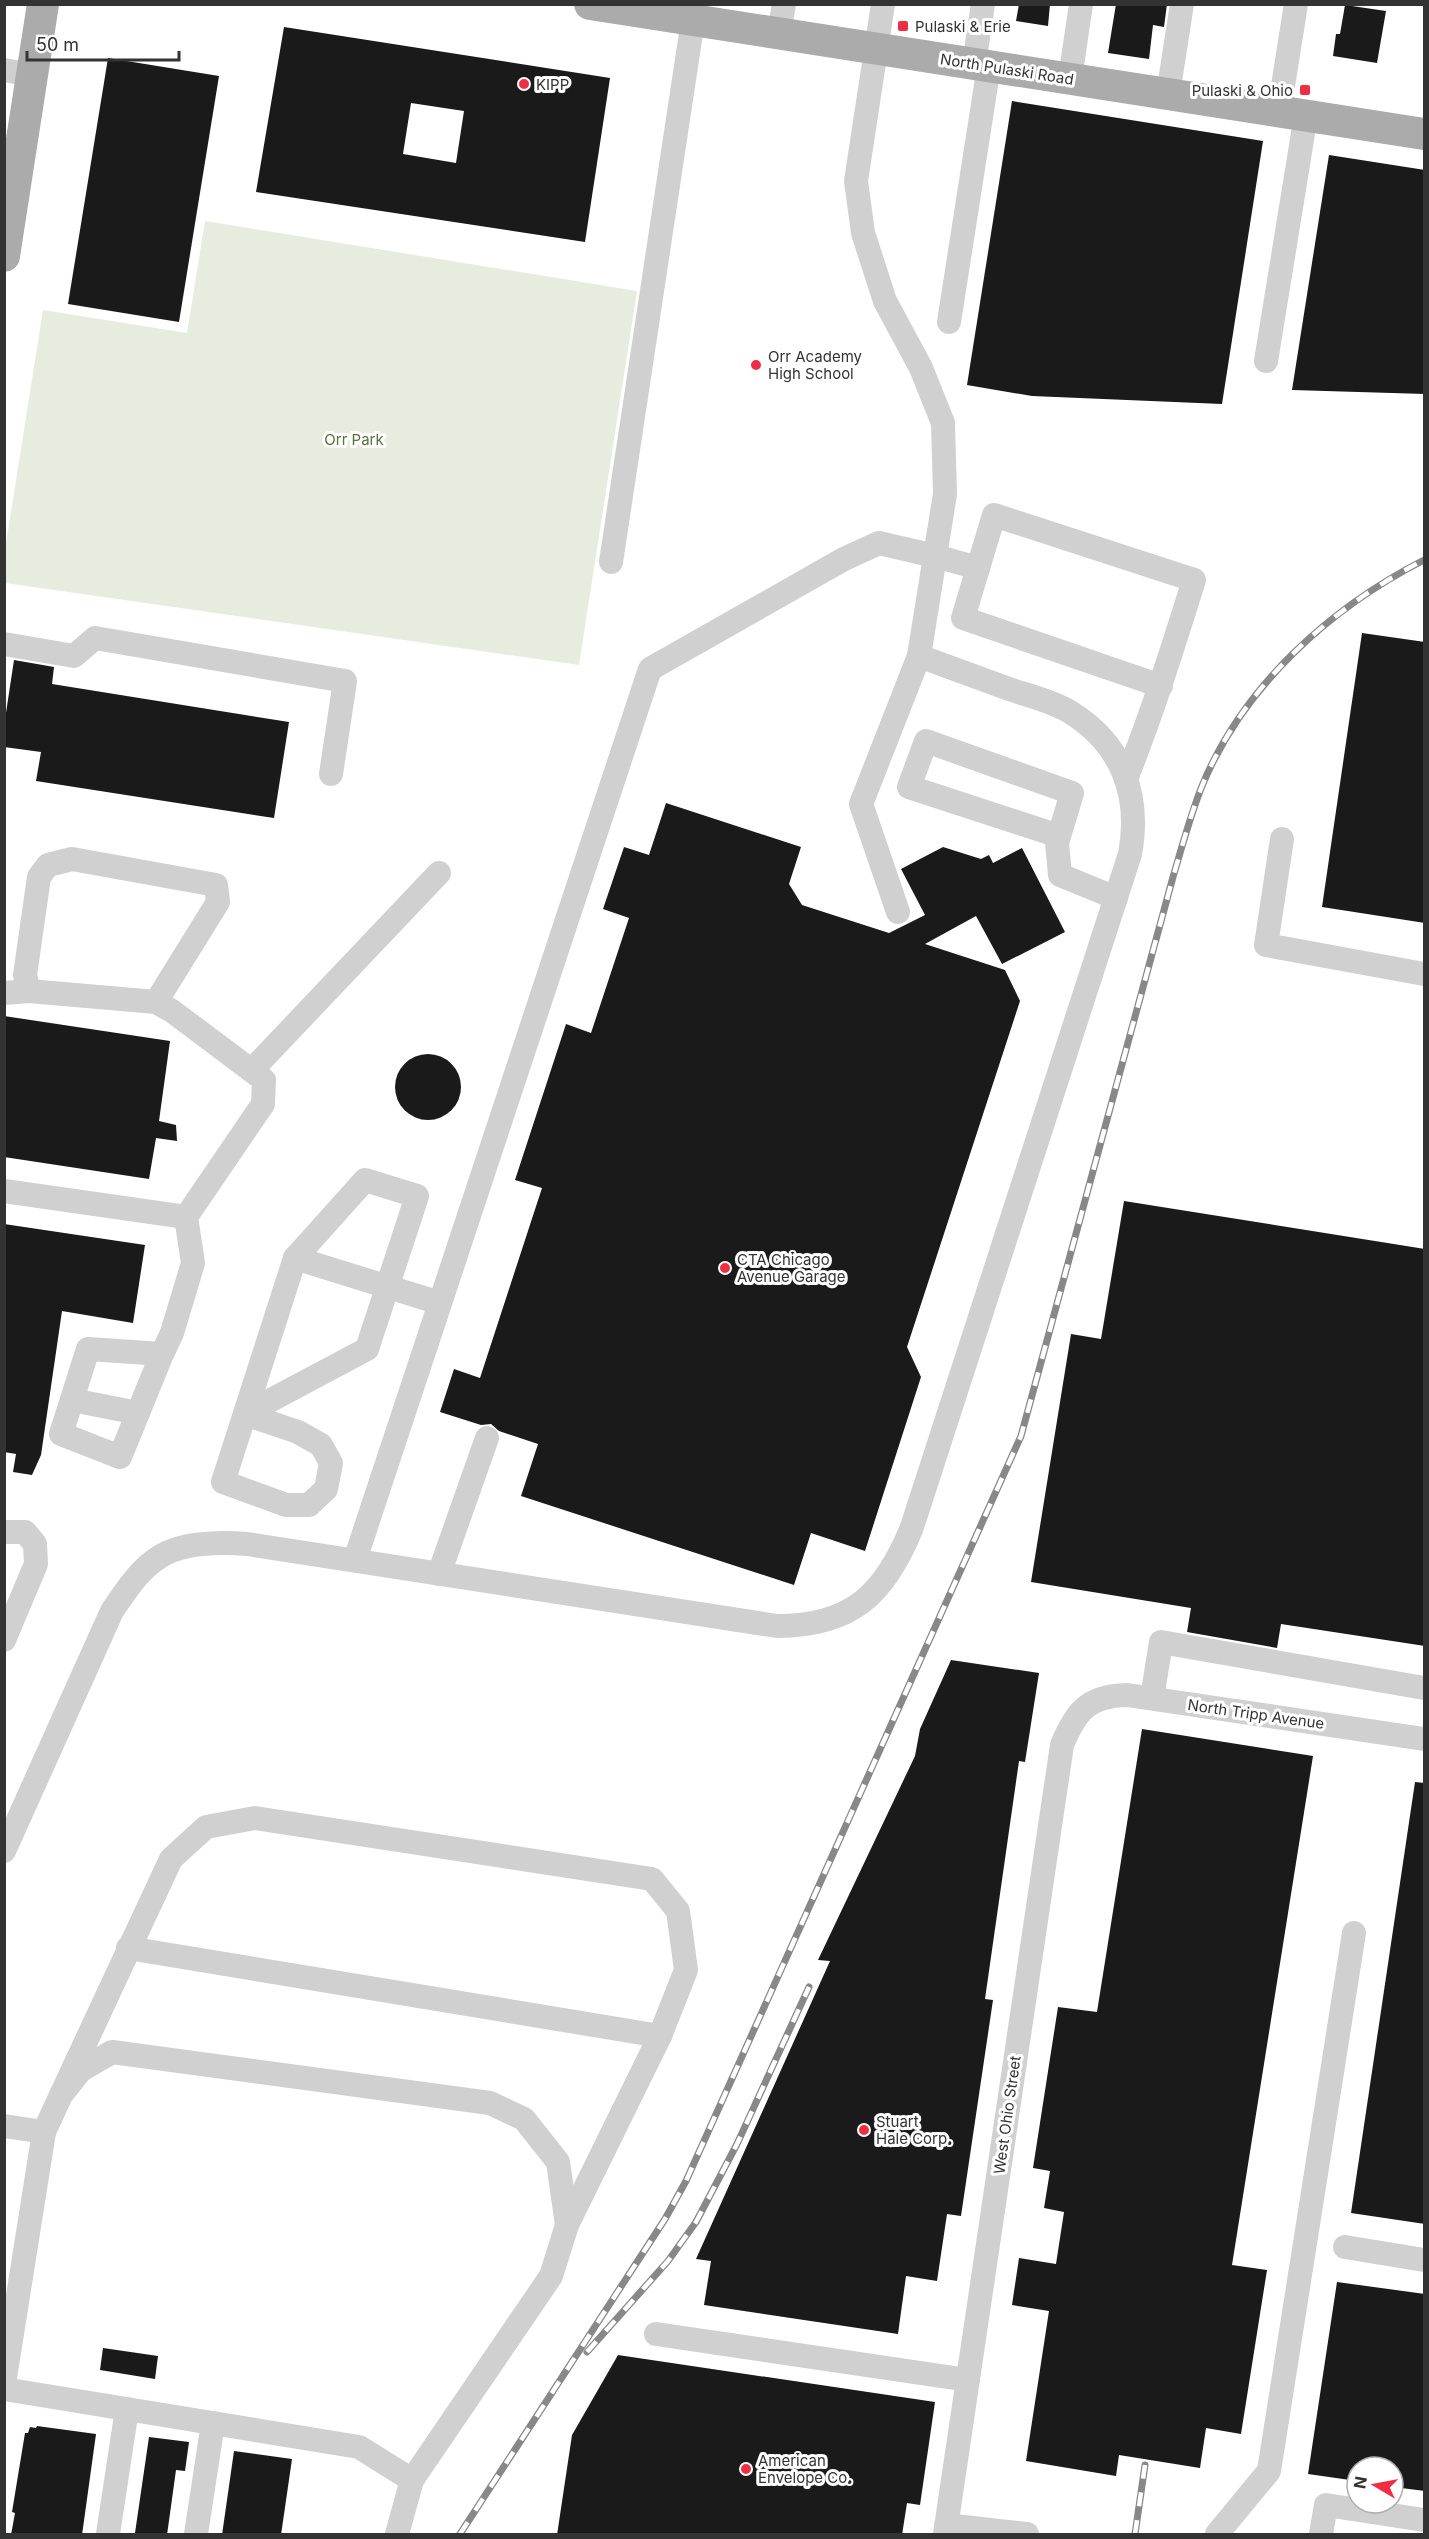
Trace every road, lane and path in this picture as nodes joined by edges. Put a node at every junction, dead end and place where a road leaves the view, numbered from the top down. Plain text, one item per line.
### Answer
1 (43, 4) edge
2 (590, 4) edge
3 (883, 4) edge
4 (983, 4) edge
5 (1081, 4) edge
6 (1182, 4) edge
7 (1296, 4) edge
8 (676, 14) edge
9 (782, 19) edge
10 (876, 49) junction
11 (982, 65) junction
12 (18, 72) edge
13 (1070, 79) junction
14 (1168, 94) junction
15 (1292, 113) junction
16 (1425, 134) edge
17 (6, 237) edge
18 (949, 322) dead end
19 (1266, 361) dead end
20 (935, 556) junction
21 (611, 562) dead end
22 (978, 568) junction
23 (4, 644) edge
24 (919, 656) junction
25 (1161, 686) junction
26 (331, 774) dead end
27 (1126, 779) junction
28 (1059, 836) junction
29 (1282, 839) dead end
30 (439, 873) dead end
31 (1116, 898) junction
32 (898, 912) dead end
33 (1425, 974) edge
34 (29, 991) junction
35 (4, 993) edge
36 (156, 1002) junction
37 (252, 1070) junction
38 (4, 1191) edge
39 (186, 1217) junction
40 (295, 1258) junction
41 (387, 1287) junction
42 (440, 1303) junction
43 (162, 1354) junction
44 (72, 1400) junction
45 (138, 1413) junction
46 (245, 1414) junction
47 (487, 1438) dead end
48 (4, 1532) edge
49 (355, 1560) junction
50 (440, 1574) junction
51 (4, 1640) edge
52 (1425, 1688) edge
53 (1152, 1698) junction
54 (1088, 1703) joint
55 (1425, 1739) edge
56 (4, 1851) edge
57 (1354, 1933) dead end
58 (128, 1948) junction
59 (660, 2036) junction
60 (61, 2095) junction
61 (4, 2126) edge
62 (44, 2132) junction
63 (567, 2225) junction
64 (1345, 2247) dead end
65 (1425, 2260) edge
66 (656, 2334) dead end
67 (968, 2380) junction
68 (4, 2384) edge
69 (4, 2390) edge
70 (127, 2409) junction
71 (213, 2423) junction
72 (412, 2480) junction
73 (1425, 2520) edge
74 (946, 2530) edge
75 (108, 2535) edge
76 (196, 2535) edge
77 (397, 2535) edge
78 (1027, 2535) edge
79 (1217, 2535) edge
80 (1321, 2535) edge

1 - 12 main road
2 - 8 main road, North Pulaski Road
3 - 10 street
4 - 11 street
5 - 13 street
6 - 14 street
7 - 15 street
8 - 9 main road, North Pulaski Road
8 - 21 street
9 - 10 main road, North Pulaski Road
10 - 11 main road, North Pulaski Road
10 - 20 street
11 - 13 main road, North Pulaski Road
11 - 18 street
12 - 17 main road
13 - 14 main road, North Pulaski Road
14 - 15 main road, North Pulaski Road
15 - 16 main road, North Pulaski Road
15 - 19 street
20 - 22 street
20 - 24 street
20 - 42 street
22 - 25 street
22 - 25 street
23 - 26 street
24 - 27 street
24 - 32 street
25 - 27 street
27 - 31 street
28 - 28 street
28 - 31 street
29 - 33 street
30 - 37 street
31 - 50 street
34 - 35 street
34 - 36 street
34 - 36 street
36 - 37 street
37 - 39 street
38 - 39 street
39 - 43 street
40 - 41 street
40 - 41 street
40 - 46 street
41 - 42 street
41 - 46 street
42 - 49 street
43 - 44 street
43 - 45 street
44 - 45 street
44 - 45 street
46 - 46 street
47 - 50 street
48 - 51 street
49 - 50 street
49 - 56 street
52 - 53 street
53 - 54 street, North Tripp Avenue
53 - 55 street, North Tripp Avenue
54 - 67 street, West Ohio Street
57 - 79 street
58 - 59 street
58 - 59 street
58 - 60 street
59 - 63 street
60 - 62 street
60 - 63 street
61 - 62 street
62 - 68 street
63 - 72 street
64 - 65 street
66 - 67 street
67 - 74 street, West Ohio Street
69 - 70 street
70 - 71 street
70 - 75 street
71 - 72 street
71 - 76 street
72 - 77 street
73 - 80 street
74 - 78 street

